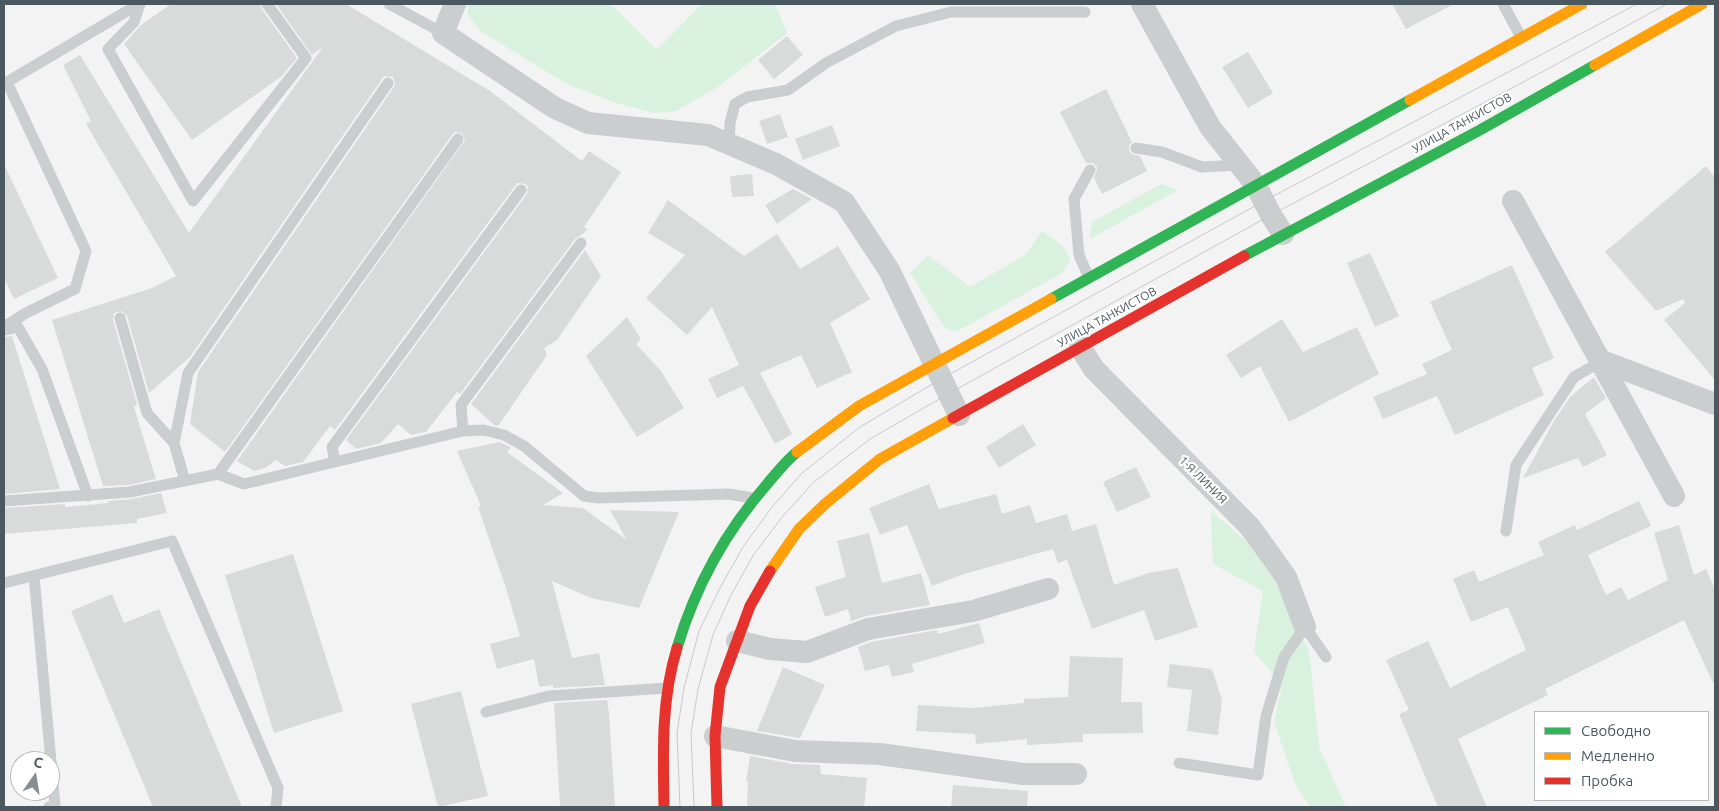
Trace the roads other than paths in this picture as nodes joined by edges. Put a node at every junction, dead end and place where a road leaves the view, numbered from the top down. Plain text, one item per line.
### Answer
1 (140, 4) edge
2 (268, 4) edge
3 (388, 4) edge
4 (455, 4) edge
5 (1142, 4) edge
6 (1503, 4) edge
7 (1582, 4) edge
8 (1702, 4) edge
9 (1085, 12) dead end
10 (443, 33) junction
11 (1521, 37) junction
12 (388, 83) dead end
13 (458, 139) dead end
14 (729, 144) junction
15 (1136, 148) dead end
16 (1239, 165) junction
17 (1090, 170) dead end
18 (1255, 184) junction
19 (521, 190) dead end
20 (1513, 200) dead end
21 (1283, 234) junction
22 (581, 243) dead end
23 (1090, 278) junction
24 (120, 318) dead end
25 (4, 329) edge
26 (1080, 348) junction
27 (1602, 361) junction
28 (934, 364) junction
29 (1715, 404) edge
30 (960, 415) junction
31 (463, 431) junction
32 (174, 443) junction
33 (335, 462) junction
34 (218, 474) junction
35 (185, 481) junction
36 (88, 496) junction
37 (1674, 496) dead end
38 (753, 498) junction
39 (4, 501) edge
40 (1506, 530) dead end
41 (34, 576) junction
42 (4, 583) edge
43 (1048, 589) dead end
44 (1305, 627) junction
45 (737, 642) junction
46 (1326, 657) dead end
47 (668, 688) junction
48 (486, 712) dead end
49 (715, 736) junction
50 (1179, 763) dead end
51 (1076, 774) dead end
52 (50, 807) edge
53 (276, 807) edge
54 (664, 807) edge
55 (717, 807) edge

1 - 2 lane
1 - 25 lane
3 - 10 lane
4 - 10 street
5 - 16 street
6 - 11 lane
7 - 11 main road
8 - 21 main road, УЛИЦА ТАНКИСТОВ
9 - 14 lane
10 - 14 street
11 - 18 main road
12 - 32 lane
13 - 34 lane
14 - 28 street
15 - 16 lane
16 - 18 street
17 - 23 lane
18 - 21 street
18 - 23 main road
19 - 33 lane
20 - 27 street
21 - 26 main road, УЛИЦА ТАНКИСТОВ
22 - 31 lane
23 - 28 main road
24 - 32 lane
25 - 36 lane
26 - 30 main road, УЛИЦА ТАНКИСТОВ
26 - 44 street, 1-Я ЛИНИЯ
27 - 29 street
27 - 37 street
27 - 40 lane
28 - 30 street
28 - 38 main road
30 - 45 main road, УЛИЦА ТАНКИСТОВ
31 - 33 lane
31 - 38 lane
32 - 35 lane
33 - 34 lane
34 - 35 lane
35 - 36 lane
36 - 39 lane
38 - 47 main road
41 - 42 lane
41 - 52 lane
41 - 53 lane
43 - 45 street
44 - 46 lane
44 - 50 lane
45 - 49 main road, УЛИЦА ТАНКИСТОВ
47 - 48 lane
47 - 54 main road
49 - 51 street
49 - 55 main road, УЛИЦА ТАНКИСТОВ

